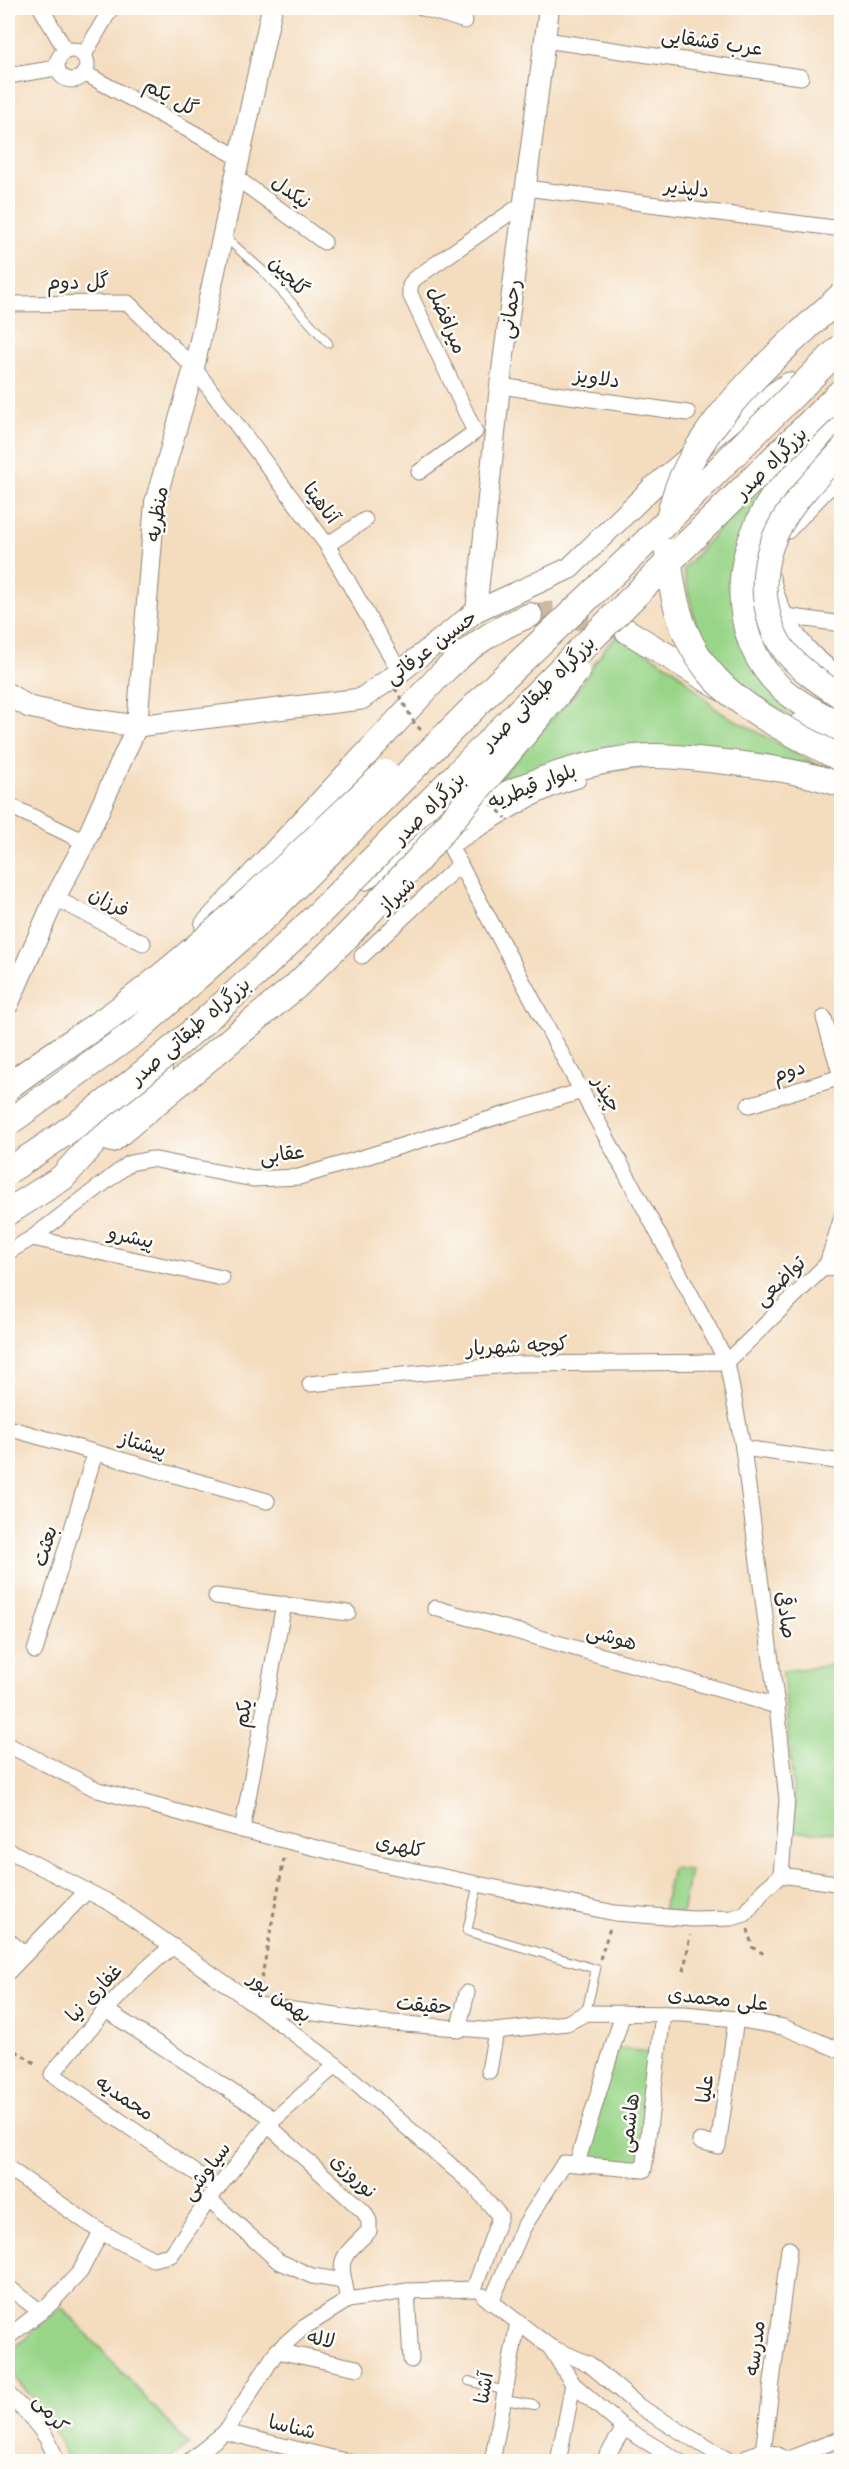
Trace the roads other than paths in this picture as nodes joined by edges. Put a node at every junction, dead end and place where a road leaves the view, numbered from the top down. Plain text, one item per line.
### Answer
1 (41, 8) edge
2 (111, 8) edge
3 (272, 8) edge
4 (423, 8) edge
5 (549, 8) edge
6 (465, 21) dead end
7 (545, 40) junction
8 (66, 51) junction
9 (84, 55) junction
10 (57, 68) junction
11 (84, 73) junction
12 (8, 76) edge
13 (801, 76) dead end
14 (236, 167) junction
15 (525, 196) junction
16 (842, 229) edge
17 (222, 234) junction
18 (324, 242) dead end
19 (842, 295) edge
20 (8, 304) edge
21 (842, 332) edge
22 (328, 343) dead end
23 (842, 346) edge
24 (194, 368) junction
25 (789, 383) junction
26 (500, 386) junction
27 (842, 391) edge
28 (842, 410) edge
29 (688, 412) dead end
30 (842, 450) edge
31 (419, 472) dead end
32 (842, 474) edge
33 (365, 520) dead end
34 (327, 545) junction
35 (476, 611) junction
36 (530, 615) tunnel mouth
37 (786, 616) junction
38 (626, 620) junction
39 (842, 624) edge
40 (400, 672) junction
41 (842, 675) edge
42 (500, 682) junction
43 (8, 694) edge
44 (842, 697) edge
45 (842, 724) edge
46 (137, 726) junction
47 (842, 742) edge
48 (669, 756) junction
49 (842, 759) edge
50 (842, 785) edge
51 (8, 805) edge
52 (85, 842) junction
53 (460, 864) junction
54 (350, 888) junction
55 (56, 898) junction
56 (143, 943) dead end
57 (362, 956) dead end
58 (8, 1005) edge
59 (824, 1018) dead end
60 (841, 1079) edge
61 (8, 1087) edge
62 (582, 1091) junction
63 (749, 1105) dead end
64 (9, 1118) edge
65 (8, 1171) edge
66 (62, 1178) junction
67 (8, 1212) edge
68 (842, 1217) edge
69 (32, 1238) junction
70 (8, 1252) edge
71 (842, 1268) edge
72 (822, 1269) junction
73 (222, 1278) dead end
74 (727, 1362) junction
75 (310, 1384) dead end
76 (8, 1428) edge
77 (743, 1448) junction
78 (95, 1453) junction
79 (842, 1462) edge
80 (267, 1501) dead end
81 (216, 1596) dead end
82 (284, 1604) junction
83 (435, 1608) dead end
84 (348, 1612) dead end
85 (35, 1651) dead end
86 (777, 1706) junction
87 (8, 1745) edge
88 (242, 1830) junction
89 (8, 1850) edge
90 (781, 1875) junction
91 (478, 1884) junction
92 (842, 1884) edge
93 (87, 1891) junction
94 (8, 1940) edge
95 (172, 1946) junction
96 (24, 1954) junction
97 (8, 1972) edge
98 (466, 1993) dead end
99 (256, 2005) junction
100 (104, 2010) junction
101 (586, 2013) junction
102 (623, 2013) junction
103 (663, 2014) junction
104 (736, 2019) junction
105 (458, 2030) junction
106 (496, 2031) junction
107 (842, 2051) edge
108 (336, 2065) junction
109 (489, 2071) dead end
110 (52, 2074) joint
111 (271, 2122) junction
112 (700, 2141) dead end
113 (577, 2163) junction
114 (8, 2168) edge
115 (214, 2193) junction
116 (500, 2216) junction
117 (524, 2228) junction
118 (101, 2232) junction
119 (789, 2249) dead end
120 (344, 2281) junction
121 (8, 2287) edge
122 (474, 2289) junction
123 (407, 2291) junction
124 (348, 2300) junction
125 (491, 2302) junction
126 (41, 2312) junction
127 (518, 2322) junction
128 (8, 2337) edge
129 (550, 2347) junction
130 (277, 2350) junction
131 (411, 2360) dead end
132 (357, 2368) dead end
133 (469, 2381) dead end
134 (573, 2384) junction
135 (8, 2394) edge
136 (505, 2395) junction
137 (534, 2405) dead end
138 (624, 2428) junction
139 (225, 2432) junction
140 (842, 2438) edge
141 (763, 2452) junction
142 (305, 2457) edge
143 (787, 2461) edge
144 (56, 2462) edge
145 (188, 2462) edge
146 (349, 2462) edge
147 (492, 2462) edge
148 (558, 2462) edge
149 (603, 2462) edge
150 (680, 2462) edge
151 (731, 2462) edge
152 (742, 2462) edge

1 - 8 street
2 - 9 street
3 - 14 street, منظریه
4 - 6 street
5 - 7 street, رحمانی
7 - 13 street, عرب قشقایی
7 - 15 street, رحمانی
8 - 9 street
8 - 10 street
9 - 11 street
10 - 11 street
10 - 12 street
11 - 14 street, گل یکم
14 - 17 street, منظریه
14 - 18 street, نیکدل
15 - 16 street, دلپذیر
15 - 26 street, رحمانی
15 - 31 street, میرافضل
17 - 22 lane, گلچین
17 - 24 street, منظریه
19 - 49 highway, bridge
20 - 24 street, گل دوم
21 - 25 highway, بزرگراه صدر
23 - 42 highway, بزرگراه طبقاتی صدر, bridge
24 - 34 street, آناهیتا
24 - 46 street, منظریه
25 - 35 main road, حسین عرفاتی
25 - 64 highway, بزرگراه صدر
26 - 29 street, دلاویز
26 - 35 street, رحمانی
27 - 38 highway, بزرگراه طبقاتی صدر, bridge
27 - 54 highway, بزرگراه صدر
28 - 45 main road
30 - 44 main road, bridge
32 - 37 street
33 - 34 street
34 - 40 street, آناهیتا
35 - 40 main road, حسین عرفاتی
36 - 64 main road
37 - 39 street
37 - 41 street
38 - 47 main road
38 - 65 highway, بزرگراه طبقاتی صدر, bridge
38 - 66 highway, bridge
40 - 46 main road, حسین عرفاتی
42 - 61 highway, bridge
42 - 64 highway, بزرگراه طبقاتی صدر, bridge
43 - 46 main road, حسین عرفاتی
46 - 52 street, منظریه
48 - 50 main road, بلوار قیطریه
48 - 53 street, چیذر
48 - 54 main road, بلوار قیطریه
51 - 52 street
52 - 55 street, منظریه
53 - 57 street, شیراز
53 - 62 street, چیذر
54 - 66 highway, بزرگراه صدر
55 - 56 street, فرزان
55 - 58 street, منظریه
59 - 60 street
60 - 63 street, دوم
62 - 69 street, عقابی
62 - 74 street, چیذر
66 - 67 highway, بزرگراه صدر
68 - 72 street, تواضعی
69 - 70 street, عقابی
69 - 73 street, پیشرو
71 - 72 street
72 - 74 street, تواضعی
74 - 75 street, کوچه شهریار
74 - 77 street, صادقی
76 - 78 street, پیشتاز
77 - 79 street
77 - 86 street, صادقی
78 - 80 street, پیشتاز
78 - 85 street, بعثت
81 - 82 street
82 - 84 street
82 - 88 street, یکم
83 - 86 street, هوشی
86 - 90 street, صادقی
87 - 88 street, کلهری
88 - 91 street, کلهری
89 - 93 street, بهمن پور
90 - 91 street, کلهری
90 - 92 street
91 - 101 lane
93 - 95 street, بهمن پور
93 - 96 street
94 - 96 street
95 - 99 street, بهمن پور
95 - 100 street, غفاری نیا
96 - 97 street
98 - 105 street
99 - 105 street, حقیقت
99 - 108 street, بهمن پور
100 - 110 street, غفاری نیا
100 - 111 street, نوروزی
101 - 102 street, علی محمدی
101 - 106 street, حقیقت
102 - 103 street, علی محمدی
102 - 113 street, هاشمی
103 - 104 street, علی محمدی
103 - 113 street, هاشمی
104 - 107 street, علی محمدی
104 - 112 street, علیا
105 - 106 street, حقیقت
106 - 109 street
108 - 111 street, سیاوشی
108 - 116 street, بهمن پور
110 - 115 street, محمدیه
111 - 115 street, سیاوشی
111 - 120 street, نوروزی
113 - 117 street
114 - 118 street, سیاوشی
115 - 118 street, سیاوشی
115 - 120 street, محمدیه
116 - 117 street
116 - 122 street
117 - 125 street
118 - 126 street
119 - 141 street, مدرسه
120 - 124 street, نوروزی
121 - 126 street
122 - 123 street
122 - 125 street
123 - 124 street
123 - 131 street
124 - 130 street
125 - 127 street
126 - 128 street
127 - 129 street
127 - 136 street, آشنا
129 - 134 street
129 - 151 street
130 - 132 street, لاله
130 - 139 street
133 - 136 lane
134 - 138 street
134 - 148 street
135 - 144 street, کرمی
136 - 137 lane
136 - 147 street, آشنا
138 - 149 street
138 - 150 street
139 - 142 street, شناسا
139 - 145 street
140 - 143 street
141 - 143 street
141 - 152 street
142 - 146 street, شناسا

